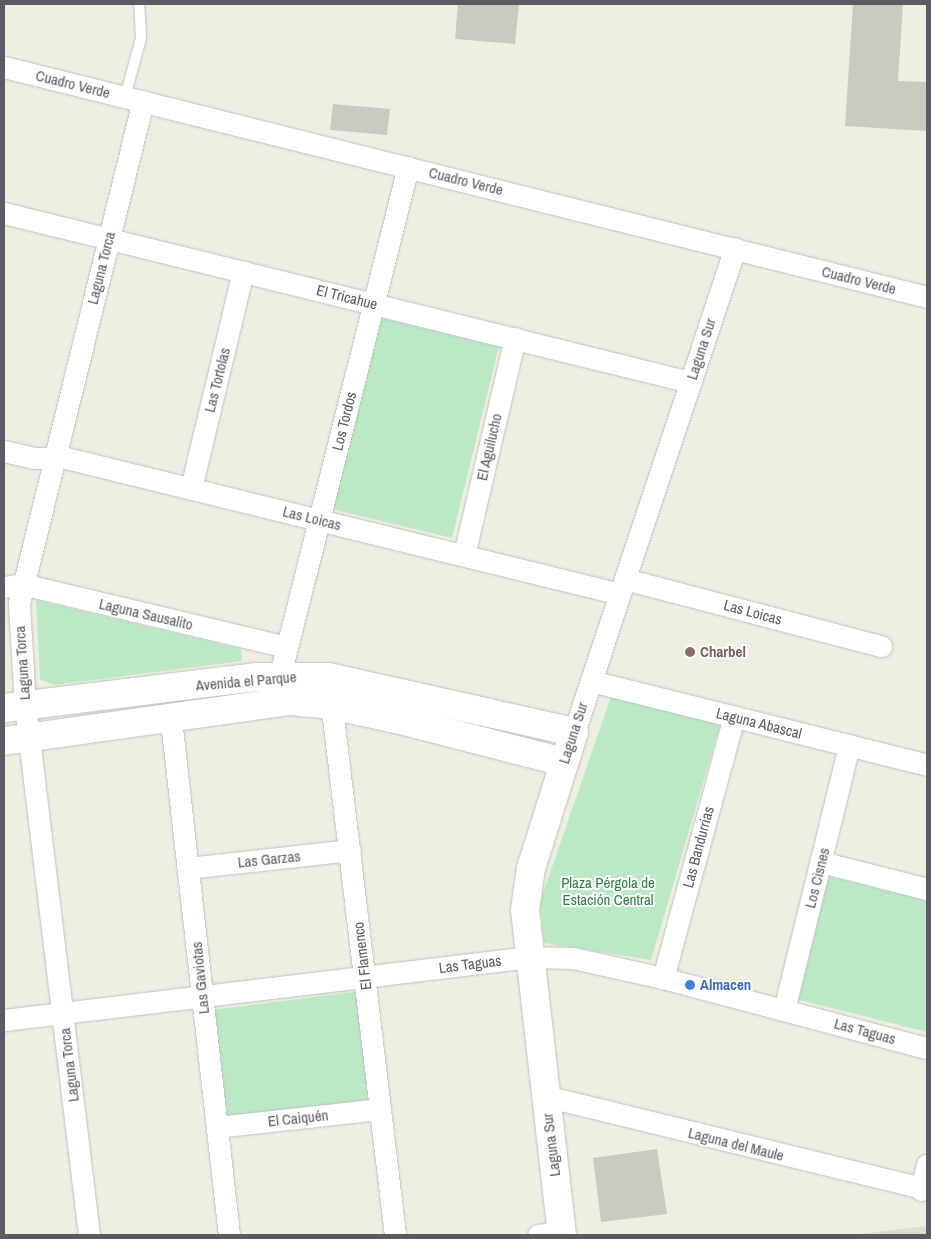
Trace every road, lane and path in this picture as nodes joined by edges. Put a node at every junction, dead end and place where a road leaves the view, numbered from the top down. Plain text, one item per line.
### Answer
1 (139, 4) edge
2 (4, 67) edge
3 (134, 99) junction
4 (408, 167) junction
5 (4, 212) edge
6 (109, 238) junction
7 (735, 248) junction
8 (243, 272) junction
9 (927, 297) edge
10 (374, 304) junction
11 (515, 338) junction
12 (690, 382) junction
13 (4, 451) edge
14 (54, 458) junction
15 (191, 488) junction
16 (319, 520) junction
17 (464, 555) junction
18 (13, 586) edge
19 (622, 586) junction
20 (881, 646) dead end
21 (287, 647) junction
22 (280, 675) junction
23 (328, 677) junction
24 (591, 681) junction
25 (332, 705) junction
26 (14, 707) edge
27 (734, 716) junction
28 (171, 720) junction
29 (574, 732) junction
30 (17, 739) edge
31 (850, 745) junction
32 (564, 762) junction
33 (927, 765) edge
34 (350, 850) junction
35 (821, 862) junction
36 (188, 868) junction
37 (927, 889) edge
38 (529, 957) junction
39 (364, 977) junction
40 (663, 978) junction
41 (202, 996) junction
42 (784, 1010) junction
43 (62, 1013) junction
44 (4, 1020) edge
45 (927, 1048) edge
46 (545, 1096) junction
47 (380, 1108) junction
48 (217, 1127) junction
49 (927, 1165) edge
50 (924, 1190) edge
51 (554, 1234) edge
52 (89, 1235) edge
53 (229, 1235) edge
54 (395, 1235) edge

1 - 3 lane
2 - 3 street, Cuadro Verde
3 - 4 street, Cuadro Verde
3 - 6 street, Laguna Torca
4 - 7 street, Cuadro Verde
4 - 10 street, Los Tordos
5 - 6 street, El Tricahue
6 - 8 street, El Tricahue
6 - 14 street, Laguna Torca
7 - 9 street, Cuadro Verde
7 - 12 street, Laguna Sur
8 - 10 street, El Tricahue
8 - 15 street, Las Tortolas
10 - 11 street, El Tricahue
10 - 16 street, Los Tordos
11 - 12 street, El Tricahue
11 - 17 street, El Aguilucho
12 - 19 street, Laguna Sur
13 - 14 street, Las Loicas
14 - 15 street, Las Loicas
14 - 18 street, Laguna Torca
15 - 16 street, Las Loicas
16 - 17 street, Las Loicas
16 - 21 street, Los Tordos
17 - 19 street, Las Loicas
18 - 21 street, Laguna Sausalito
18 - 26 street, Laguna Torca
19 - 20 street, Las Loicas
19 - 24 street, Laguna Sur
21 - 22 street, Los Tordos
22 - 23 street, Avenida el Parque
22 - 26 street, Avenida el Parque
23 - 25 street, El Flamenco
23 - 29 street, Avenida el Parque
24 - 27 street, Laguna Abascal
24 - 29 street, Laguna Sur
25 - 28 street, Avenida el Parque
25 - 32 street, Avenida el Parque
25 - 34 street, El Flamenco
26 - 30 street, Laguna Torca
27 - 31 street, Laguna Abascal
27 - 40 street, Las Bandurrias
28 - 30 street, Avenida el Parque
28 - 36 street, Las Gaviotas
29 - 32 street, Laguna Sur
30 - 43 street, Laguna Torca
31 - 33 street, Laguna Abascal
31 - 35 street, Los Cisnes
32 - 38 street, Laguna Sur
34 - 36 street, Las Garzas
34 - 39 street, El Flamenco
35 - 37 street
35 - 42 street, Los Cisnes
36 - 41 street, Las Gaviotas
38 - 39 street, Las Taguas
38 - 40 street, Las Taguas
38 - 46 street, Laguna Sur
39 - 41 street, Las Taguas
39 - 47 street, El Flamenco
40 - 42 street, Las Taguas
41 - 43 street, Las Taguas
41 - 48 street, Las Gaviotas
42 - 45 street, Las Taguas
43 - 44 street, Las Taguas
43 - 52 street, Laguna Torca
46 - 50 street, Laguna del Maule
46 - 51 street, Laguna Sur
47 - 48 street, El Caiquén
47 - 54 street, El Flamenco
48 - 53 street, Las Gaviotas
49 - 50 street

